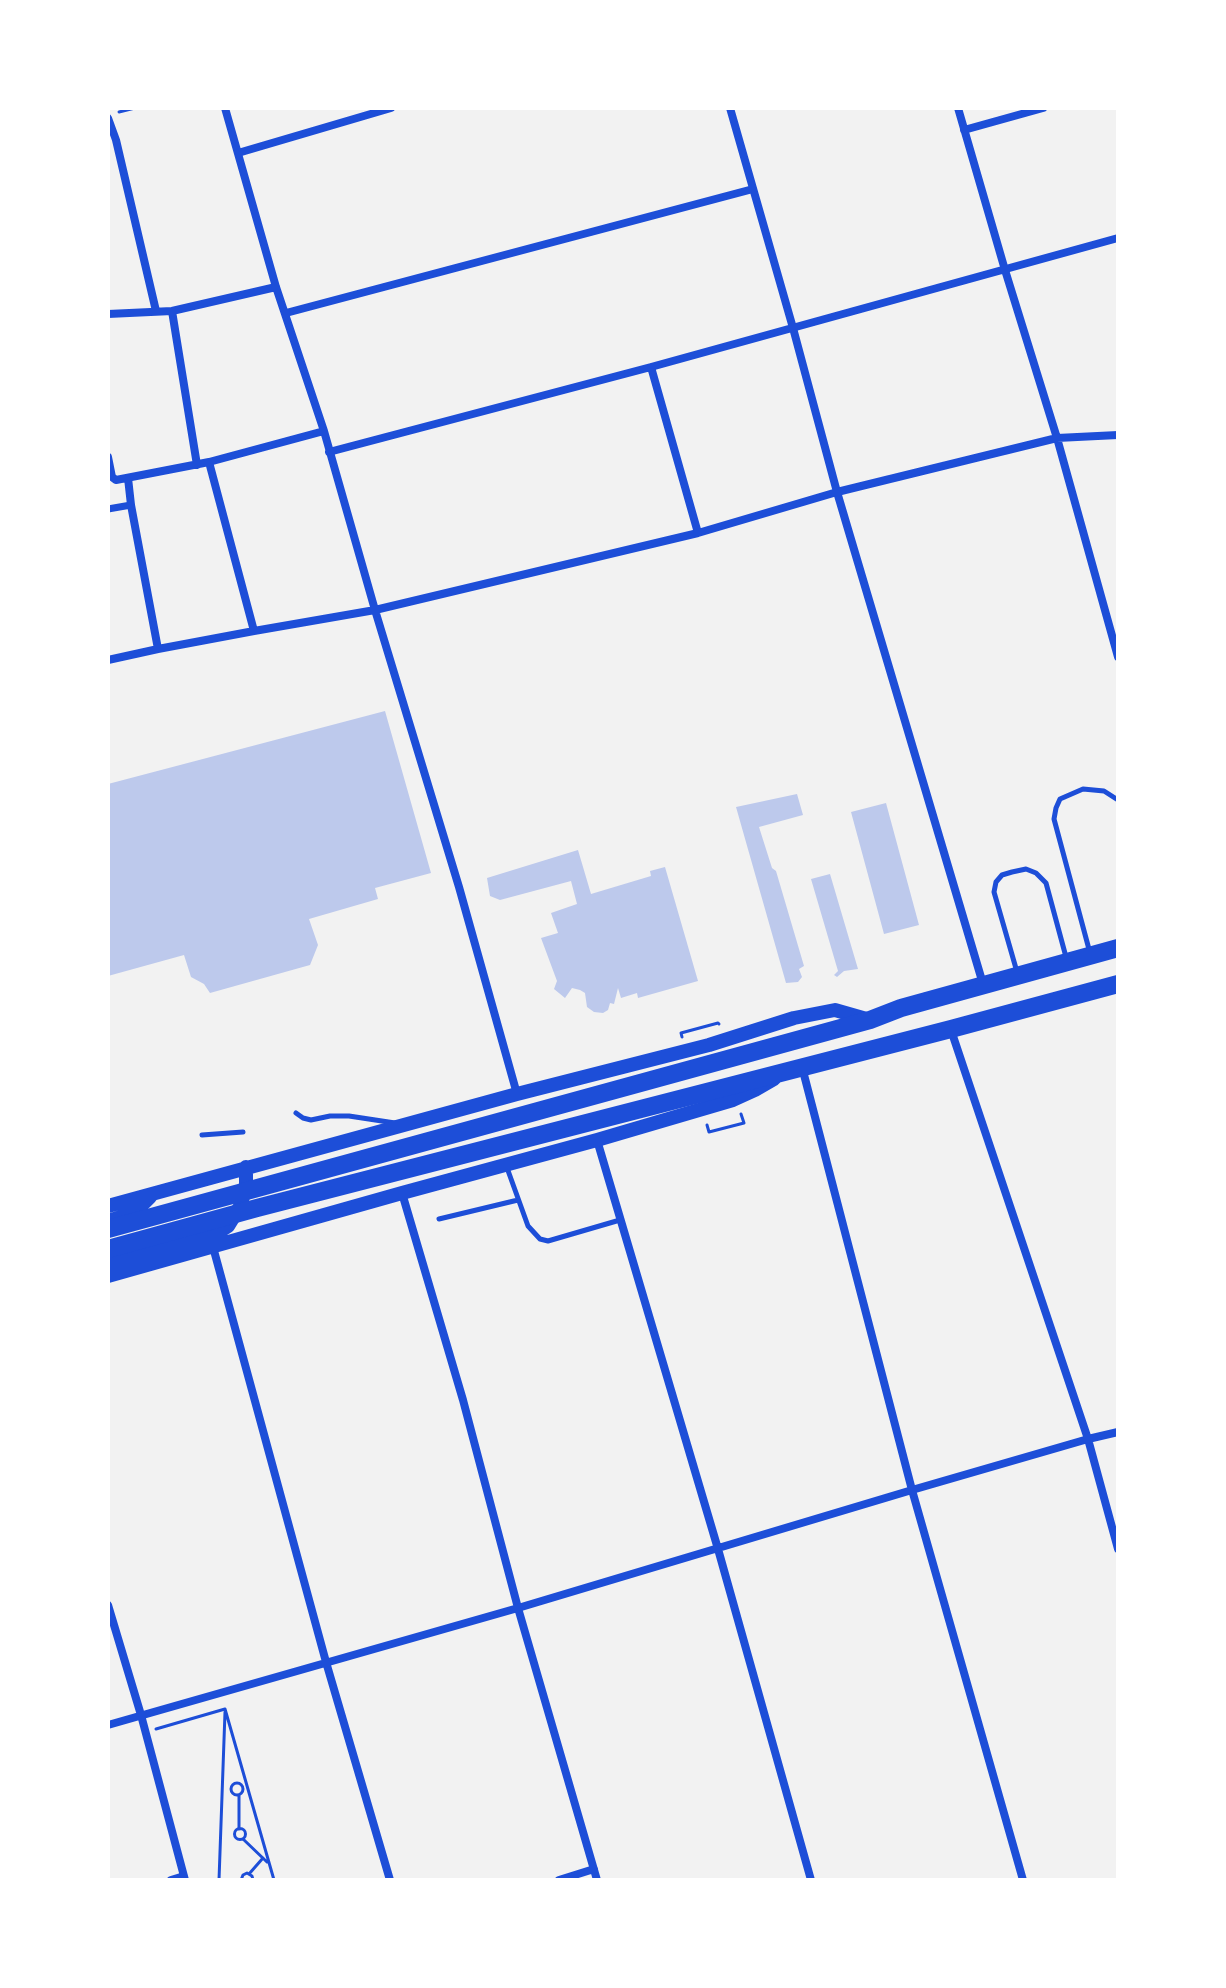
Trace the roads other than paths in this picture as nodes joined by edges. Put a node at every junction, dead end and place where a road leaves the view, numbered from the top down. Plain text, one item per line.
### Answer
1 (225, 108) edge
2 (391, 108) edge
3 (730, 108) edge
4 (958, 108) edge
5 (1043, 108) edge
6 (108, 116) edge
7 (964, 130) junction
8 (112, 141) edge
9 (238, 153) junction
10 (753, 189) junction
11 (1118, 238) edge
12 (1005, 270) junction
13 (276, 287) junction
14 (156, 311) junction
15 (172, 311) junction
16 (286, 313) junction
17 (108, 314) edge
18 (793, 328) junction
19 (651, 367) junction
20 (324, 431) junction
21 (1118, 435) edge
22 (1057, 438) junction
23 (329, 452) junction
24 (108, 457) edge
25 (209, 462) junction
26 (197, 465) junction
27 (128, 478) junction
28 (837, 492) junction
29 (131, 505) junction
30 (108, 509) edge
31 (698, 533) junction
32 (375, 610) junction
33 (1113, 621) edge
34 (254, 631) junction
35 (158, 649) junction
36 (1118, 657) edge
37 (108, 660) edge
38 (1118, 800) edge
39 (1118, 948) edge
40 (1091, 955) junction
41 (1068, 962) junction
42 (1018, 975) junction
43 (1118, 984) edge
44 (984, 985) junction
45 (870, 1020) junction
46 (951, 1029) junction
47 (794, 1069) junction
48 (517, 1094) junction
49 (296, 1113) dead end
50 (404, 1124) junction
51 (243, 1132) dead end
52 (202, 1135) dead end
53 (597, 1140) junction
54 (506, 1165) junction
55 (246, 1167) junction
56 (153, 1193) junction
57 (402, 1193) junction
58 (255, 1198) junction
59 (518, 1200) junction
60 (108, 1206) edge
61 (439, 1219) dead end
62 (621, 1220) junction
63 (108, 1221) edge
64 (108, 1229) edge
65 (213, 1247) junction
66 (108, 1249) edge
67 (108, 1265) edge
68 (108, 1276) edge
69 (1118, 1432) edge
70 (1088, 1439) junction
71 (912, 1490) junction
72 (718, 1549) junction
73 (1118, 1549) edge
74 (108, 1605) edge
75 (518, 1608) junction
76 (326, 1662) junction
77 (141, 1715) junction
78 (108, 1725) edge
79 (594, 1869) junction
80 (185, 1878) edge
81 (171, 1880) edge
82 (390, 1880) edge
83 (559, 1880) edge
84 (597, 1880) edge
85 (811, 1880) edge
86 (1023, 1880) edge

1 - 9 street
2 - 9 street
3 - 10 street
4 - 7 street
5 - 7 street
6 - 8 street
7 - 12 street
8 - 14 street
9 - 13 street
10 - 16 street
10 - 18 street
11 - 12 street
12 - 18 street
12 - 22 street
13 - 15 street
13 - 16 street
14 - 15 street
14 - 17 street
15 - 26 street
16 - 20 street
18 - 19 street
18 - 28 street
19 - 23 street
19 - 31 street
20 - 23 street
20 - 25 street
21 - 22 street
22 - 28 street
22 - 33 street
23 - 32 street
24 - 27 street
25 - 26 street
25 - 34 street
26 - 27 street
27 - 29 street
28 - 31 street
28 - 44 street
29 - 30 street
29 - 35 street
31 - 32 street
32 - 34 street
32 - 48 street
33 - 36 street
34 - 35 street
35 - 37 street
38 - 40 lane
39 - 40 highway
40 - 41 highway
41 - 42 highway
41 - 42 lane
42 - 44 highway
43 - 46 highway
44 - 45 highway
45 - 48 street
45 - 58 highway
46 - 47 highway
46 - 70 street
47 - 53 street
47 - 58 highway
47 - 71 street
48 - 50 street
49 - 50 lane
50 - 55 street
51 - 52 lane
53 - 54 street
53 - 62 street
54 - 57 street
54 - 59 lane
55 - 56 street
55 - 67 street
56 - 60 street
56 - 63 street
57 - 65 street
57 - 75 street
58 - 64 highway
58 - 66 highway
59 - 61 lane
59 - 62 lane
62 - 72 street
65 - 68 street
65 - 76 street
69 - 70 street
70 - 71 street
70 - 73 street
71 - 72 street
71 - 86 street
72 - 75 street
72 - 85 street
74 - 77 street
75 - 76 street
75 - 79 street
76 - 77 street
76 - 82 street
77 - 78 street
77 - 80 street
79 - 83 street
79 - 84 street
80 - 81 street

